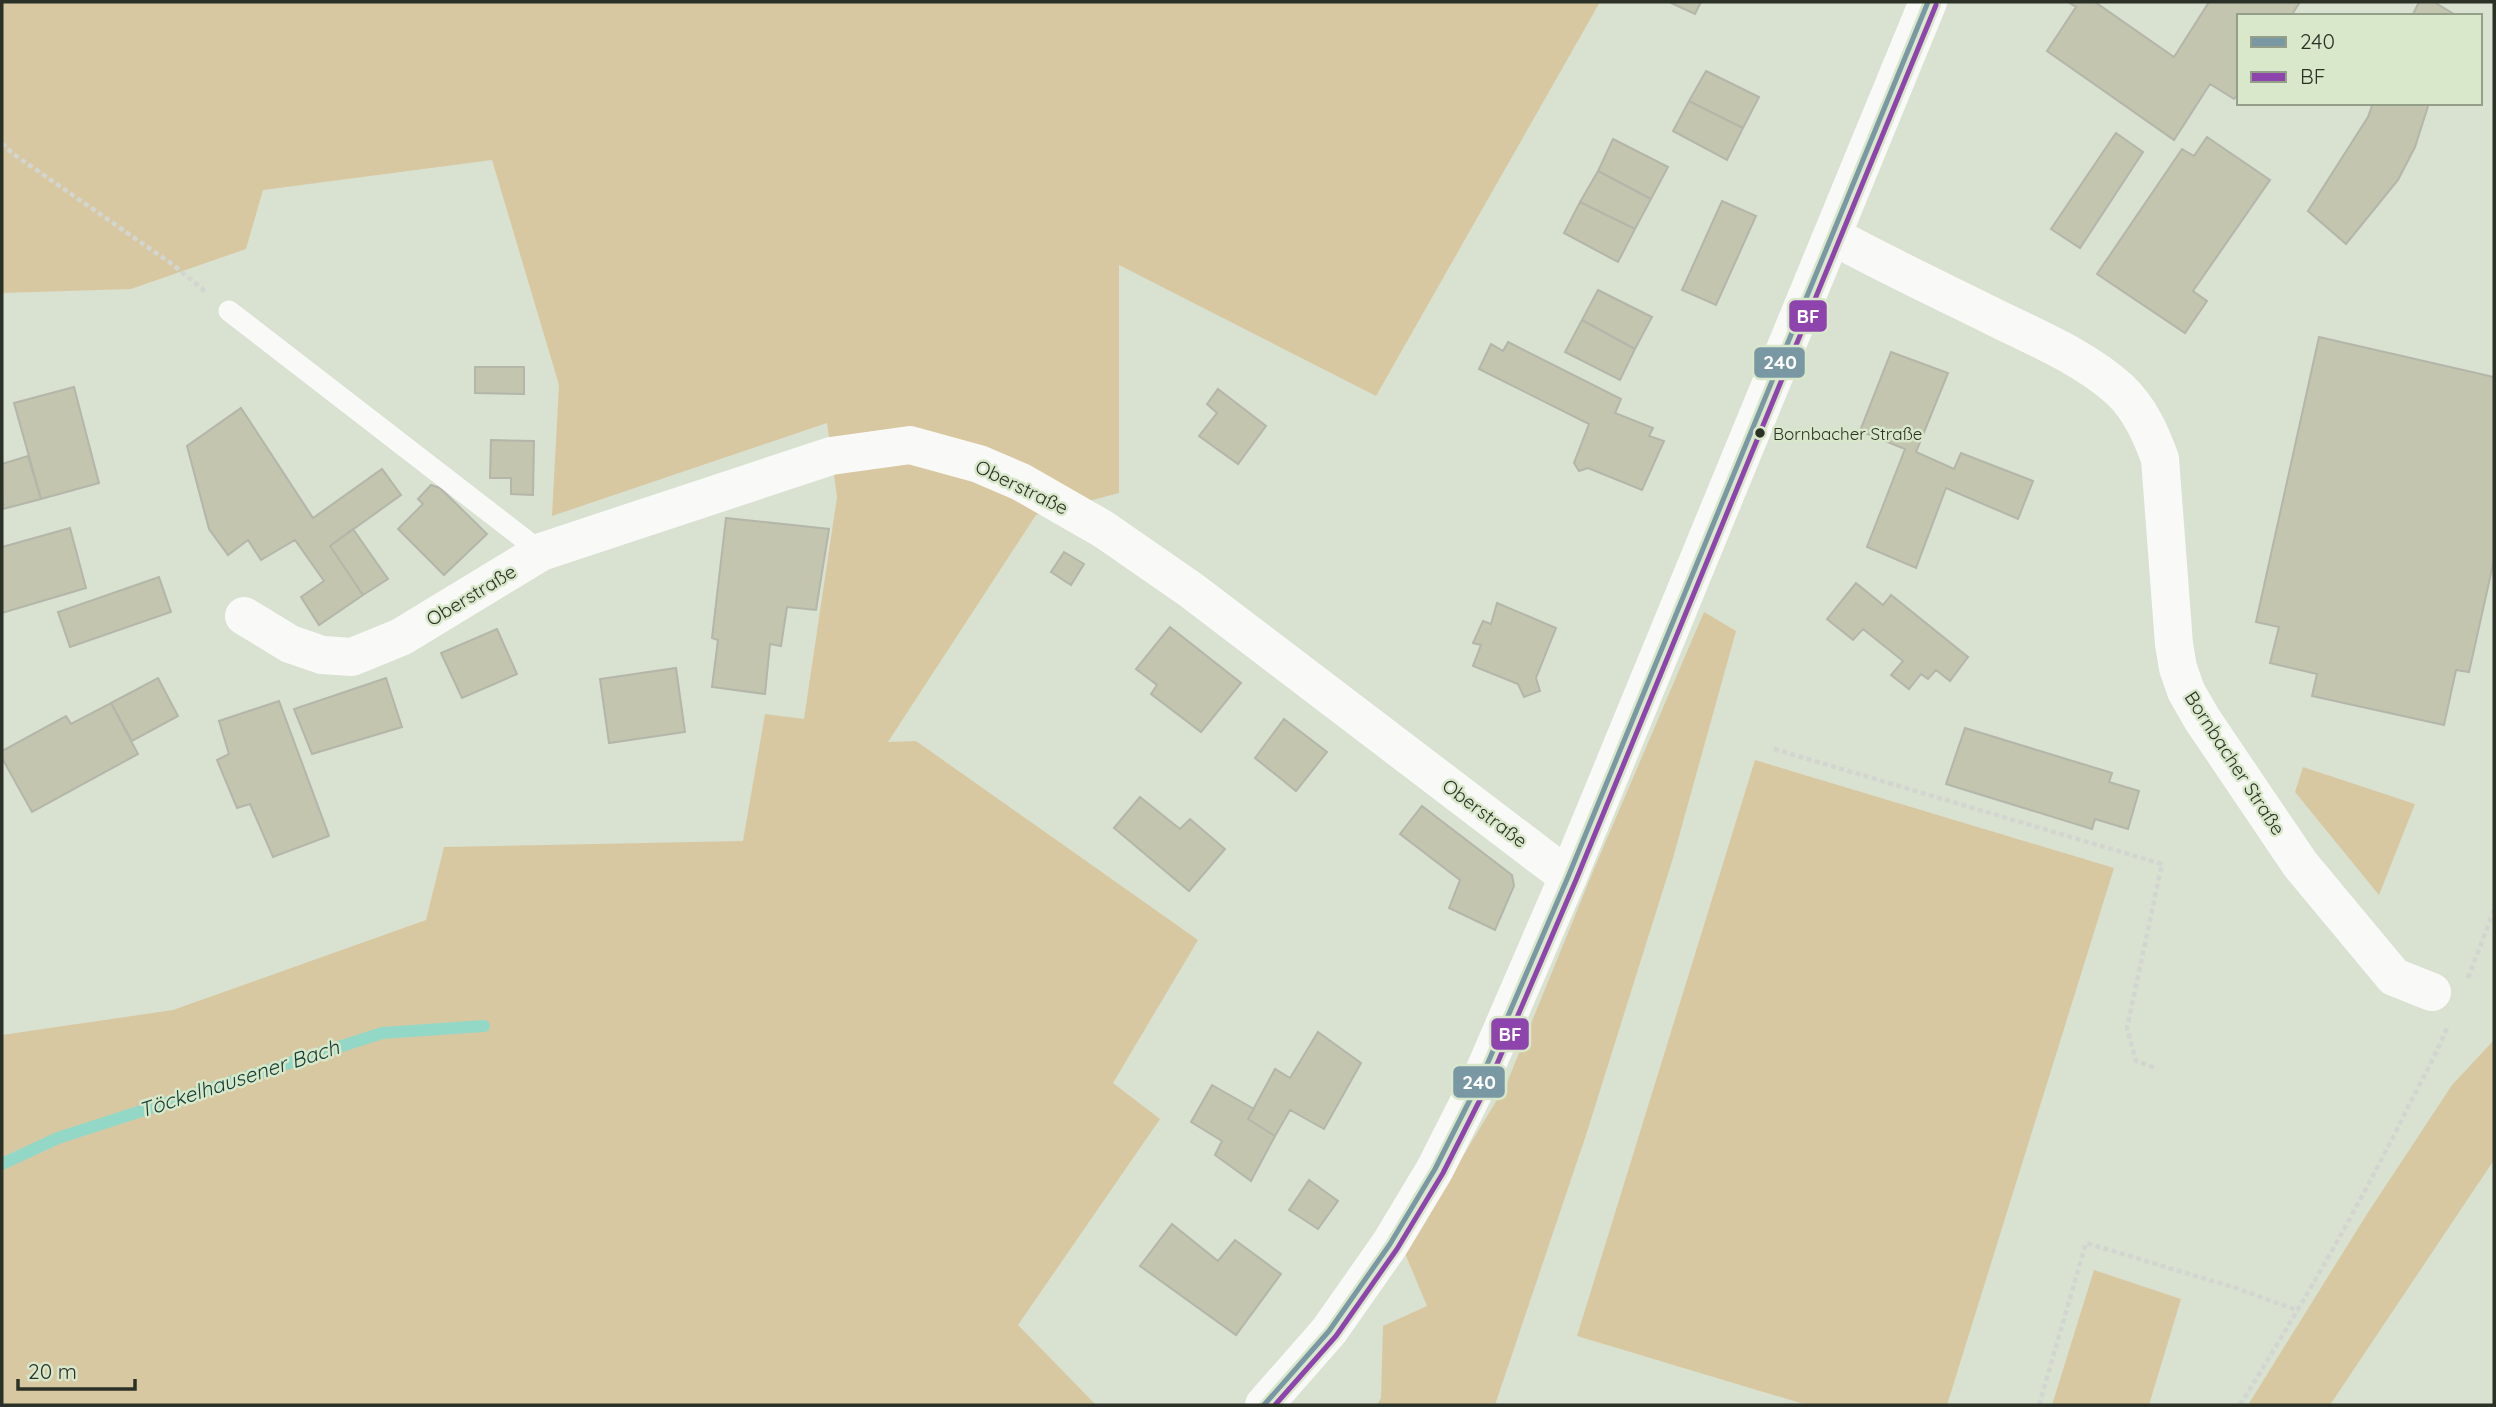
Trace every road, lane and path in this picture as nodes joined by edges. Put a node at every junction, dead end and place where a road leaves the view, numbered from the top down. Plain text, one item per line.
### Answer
1 (1928, 2) edge
2 (2, 143) edge
3 (1833, 236) junction
4 (229, 311) joint
5 (541, 552) junction
6 (244, 616) dead end
7 (1774, 749) dead end
8 (1568, 877) junction
9 (2494, 910) edge
10 (2468, 977) dead end
11 (2431, 992) dead end
12 (2445, 1033) dead end
13 (2156, 1068) dead end
14 (2299, 1311) junction
15 (1264, 1405) edge
16 (2039, 1405) edge
17 (2240, 1405) edge

1 - 3 street
2 - 4 path
3 - 8 street
3 - 11 street, Bornbacher Straße
4 - 5 lane
5 - 6 street, Oberstraße
5 - 8 street, Oberstraße
7 - 13 path
8 - 15 street
9 - 10 path
12 - 14 path
14 - 16 path
14 - 17 path

